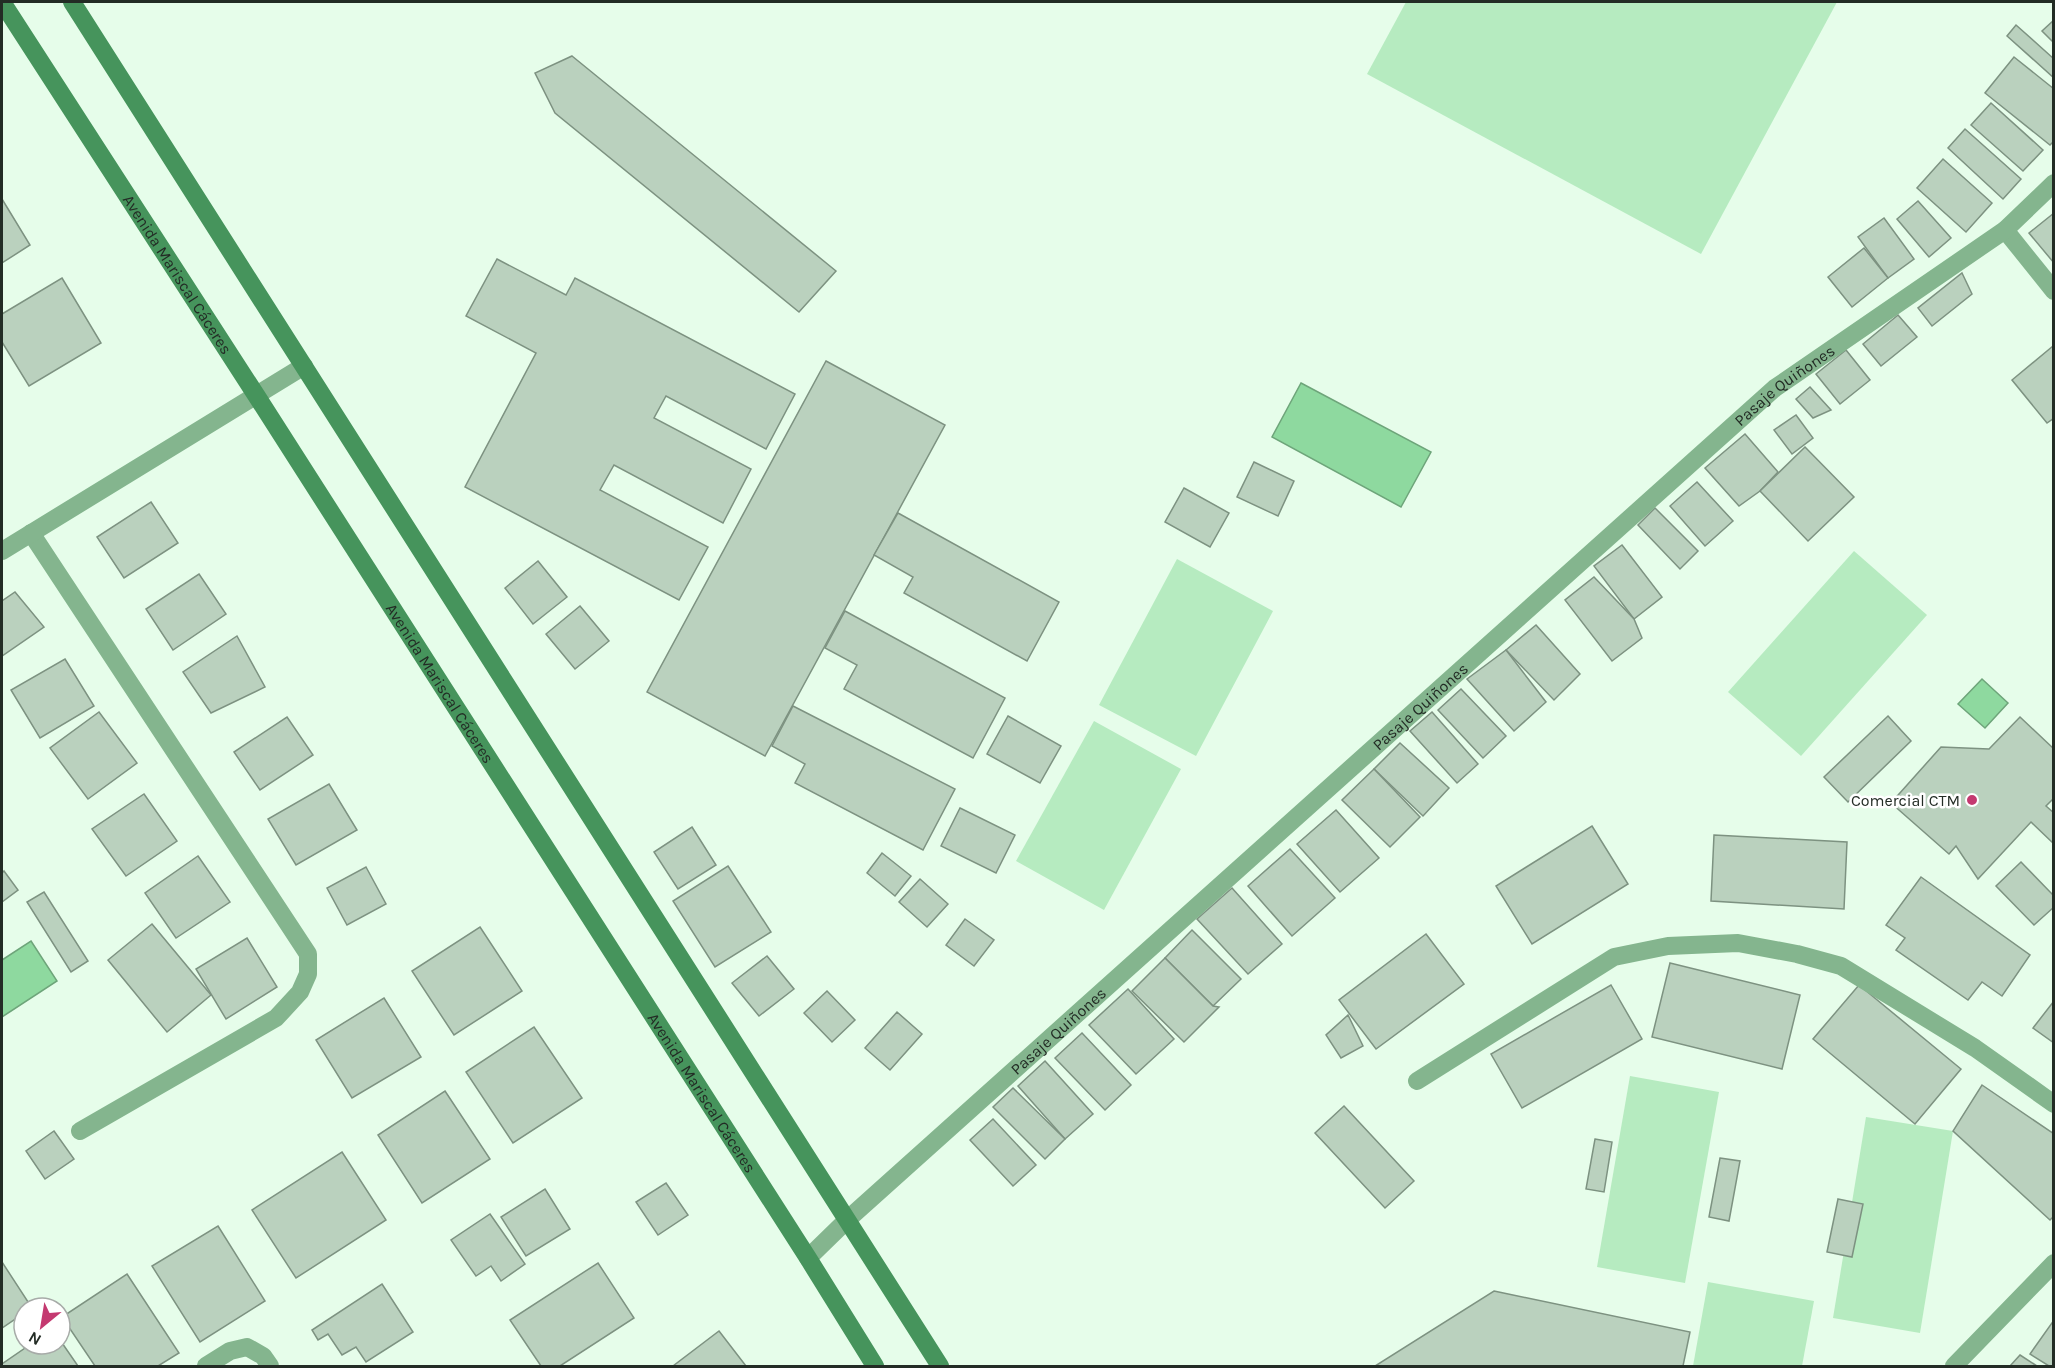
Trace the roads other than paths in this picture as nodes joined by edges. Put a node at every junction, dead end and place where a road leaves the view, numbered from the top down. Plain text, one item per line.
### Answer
1 (72, 2) edge
2 (3, 3) edge
3 (2054, 183) edge
4 (2005, 230) junction
5 (2054, 291) edge
6 (304, 366) junction
7 (256, 395) junction
8 (31, 533) junction
9 (2, 551) edge
10 (1417, 1081) dead end
11 (2054, 1104) edge
12 (81, 1131) dead end
13 (847, 1220) junction
14 (808, 1258) junction
15 (2054, 1263) edge
16 (206, 1366) edge
17 (270, 1366) edge
18 (875, 1366) edge
19 (940, 1366) edge
20 (1954, 1366) edge

1 - 6 main road
2 - 7 main road, Avenida Mariscal Cáceres
3 - 4 street, Pasaje Quiñones
4 - 5 street
4 - 13 street, Pasaje Quiñones
6 - 7 street
6 - 13 main road
7 - 8 street
7 - 14 main road, Avenida Mariscal Cáceres
8 - 9 street
8 - 12 street
10 - 11 street
13 - 14 street, Pasaje Quiñones
13 - 19 main road
14 - 18 main road, Avenida Mariscal Cáceres
15 - 20 street
16 - 17 street

